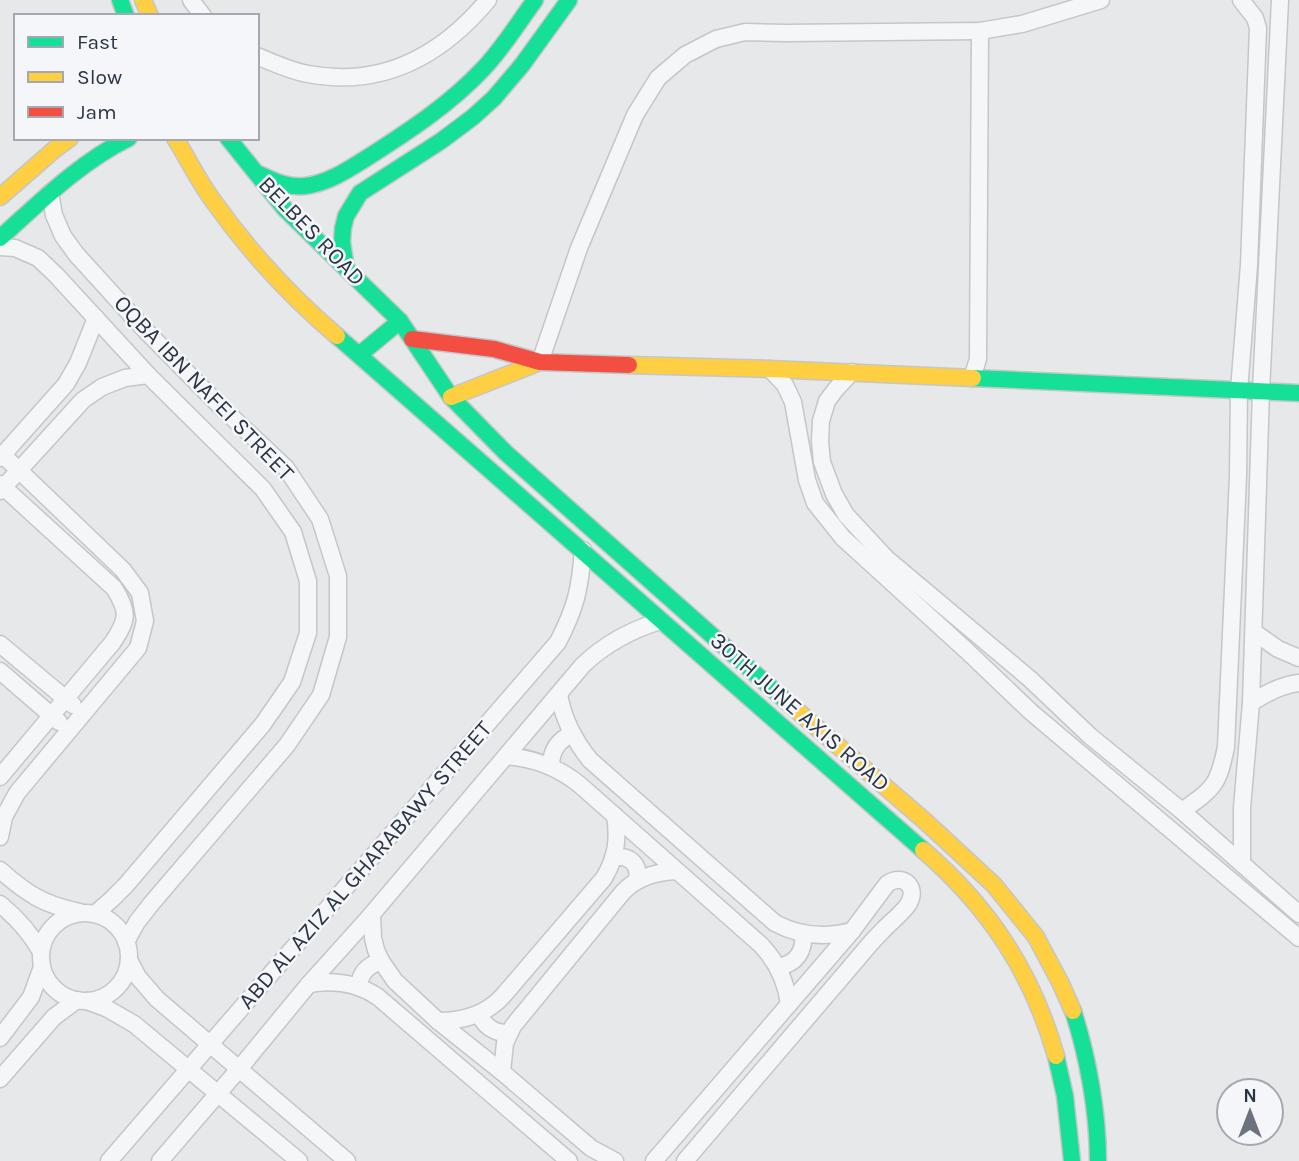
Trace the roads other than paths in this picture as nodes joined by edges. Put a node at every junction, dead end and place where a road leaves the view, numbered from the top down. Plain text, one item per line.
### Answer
1 (488, 0) edge
2 (535, 0) edge
3 (569, 0) edge
4 (1101, 0) edge
5 (1241, 0) edge
6 (1280, 0) edge
7 (980, 31) junction
8 (259, 57) edge
9 (67, 140) edge
10 (126, 140) edge
11 (177, 140) edge
12 (230, 140) edge
13 (254, 171) junction
14 (50, 193) junction
15 (0, 197) edge
16 (0, 237) edge
17 (0, 247) edge
18 (346, 268) junction
19 (96, 318) junction
20 (400, 321) junction
21 (412, 339) junction
22 (359, 355) junction
23 (540, 362) junction
24 (770, 369) junction
25 (852, 372) junction
26 (148, 375) junction
27 (972, 378) junction
28 (1239, 390) junction
29 (1261, 391) junction
30 (1299, 393) edge
31 (451, 397) junction
32 (1, 456) edge
33 (19, 470) junction
34 (1, 487) edge
35 (583, 550) junction
36 (660, 621) junction
37 (1254, 632) junction
38 (0, 644) edge
39 (1299, 658) edge
40 (0, 671) edge
41 (1299, 683) edge
42 (559, 694) junction
43 (66, 699) junction
44 (1251, 703) junction
45 (83, 713) junction
46 (52, 716) junction
47 (69, 730) junction
48 (572, 734) junction
49 (506, 756) junction
50 (1123, 764) junction
51 (551, 766) junction
52 (0, 778) edge
53 (1112, 779) junction
54 (1182, 811) junction
55 (615, 816) junction
56 (0, 837) edge
57 (613, 858) junction
58 (0, 860) edge
59 (1242, 864) junction
60 (0, 871) edge
61 (677, 871) junction
62 (637, 880) junction
63 (0, 904) edge
64 (89, 913) junction
65 (372, 914) junction
66 (1299, 914) edge
67 (852, 931) junction
68 (803, 933) junction
69 (1299, 939) edge
70 (126, 942) junction
71 (41, 959) junction
72 (129, 960) junction
73 (381, 961) junction
74 (778, 967) junction
75 (309, 984) junction
76 (359, 986) junction
77 (82, 1000) junction
78 (789, 1004) junction
79 (479, 1014) junction
80 (438, 1021) junction
81 (508, 1033) junction
82 (0, 1038) edge
83 (210, 1044) junction
84 (188, 1069) junction
85 (239, 1069) junction
86 (502, 1072) junction
87 (0, 1079) edge
88 (218, 1094) junction
89 (109, 1161) edge
90 (160, 1161) edge
91 (299, 1161) edge
92 (347, 1161) edge
93 (569, 1161) edge
94 (615, 1161) edge
95 (653, 1161) edge
96 (685, 1161) edge
97 (1072, 1161) edge
98 (1098, 1161) edge

1 - 8 street
2 - 13 street
3 - 18 street
4 - 7 street
5 - 28 street
6 - 29 street
7 - 23 street
7 - 27 street
9 - 15 street
10 - 14 street
11 - 22 street
12 - 13 street, BELBES ROAD
13 - 18 street, BELBES ROAD
14 - 16 street
14 - 70 street, OQBA IBN NAFEI STREET
17 - 19 street, OQBA IBN NAFEI STREET
18 - 20 street, BELBES ROAD
19 - 26 street, OQBA IBN NAFEI STREET
19 - 32 street
20 - 21 street, 30TH JUNE AXIS ROAD
20 - 22 street
21 - 23 street
21 - 31 street, 30TH JUNE AXIS ROAD
22 - 35 street, 30TH JUNE AXIS ROAD
23 - 24 street
23 - 31 street
24 - 25 street
24 - 53 street
25 - 27 street
25 - 50 street
26 - 33 street
26 - 64 street, OQBA IBN NAFEI STREET
27 - 28 street
28 - 29 street
28 - 54 street
29 - 30 street
29 - 37 street
31 - 98 street, 30TH JUNE AXIS ROAD
32 - 33 street
33 - 34 street
33 - 45 street
34 - 43 street
35 - 36 street, 30TH JUNE AXIS ROAD
35 - 83 street, ABD AL AZIZ AL GHARABAWY STREET
36 - 42 street, ABD AL AZIZ AL GHARABAWY STREET
36 - 97 street, 30TH JUNE AXIS ROAD
37 - 39 street
37 - 44 street
38 - 43 street
40 - 46 street
41 - 44 street
42 - 48 street
42 - 49 street, ABD AL AZIZ AL GHARABAWY STREET
43 - 45 street
43 - 46 street
44 - 59 street
45 - 47 street
46 - 47 street
46 - 52 street
47 - 56 street
48 - 51 street
48 - 68 street
49 - 51 street
49 - 65 street, ABD AL AZIZ AL GHARABAWY STREET
50 - 53 street
50 - 54 street
51 - 55 street
53 - 69 street
54 - 59 street
55 - 57 street
55 - 61 street
57 - 62 street
57 - 79 street
58 - 60 street
59 - 66 street
60 - 64 street
61 - 62 street
61 - 74 street
62 - 81 street
63 - 71 street
64 - 70 street
64 - 71 street
65 - 73 street
65 - 75 street, ABD AL AZIZ AL GHARABAWY STREET
67 - 68 street
67 - 78 street
67 - 96 street
68 - 74 street
70 - 72 street
71 - 77 street
71 - 82 street
72 - 77 street
72 - 83 street
73 - 76 street
73 - 80 street
74 - 78 street
75 - 76 street
75 - 85 street, ABD AL AZIZ AL GHARABAWY STREET
76 - 93 street
77 - 84 street
77 - 87 street
78 - 95 street
79 - 80 street
79 - 81 street
80 - 86 street
81 - 86 street
83 - 84 street, ABD AL AZIZ AL GHARABAWY STREET
83 - 85 street
84 - 88 street
84 - 89 street, ABD AL AZIZ AL GHARABAWY STREET
85 - 88 street, ABD AL AZIZ AL GHARABAWY STREET
85 - 92 street
86 - 94 street
88 - 90 street, ABD AL AZIZ AL GHARABAWY STREET
88 - 91 street

